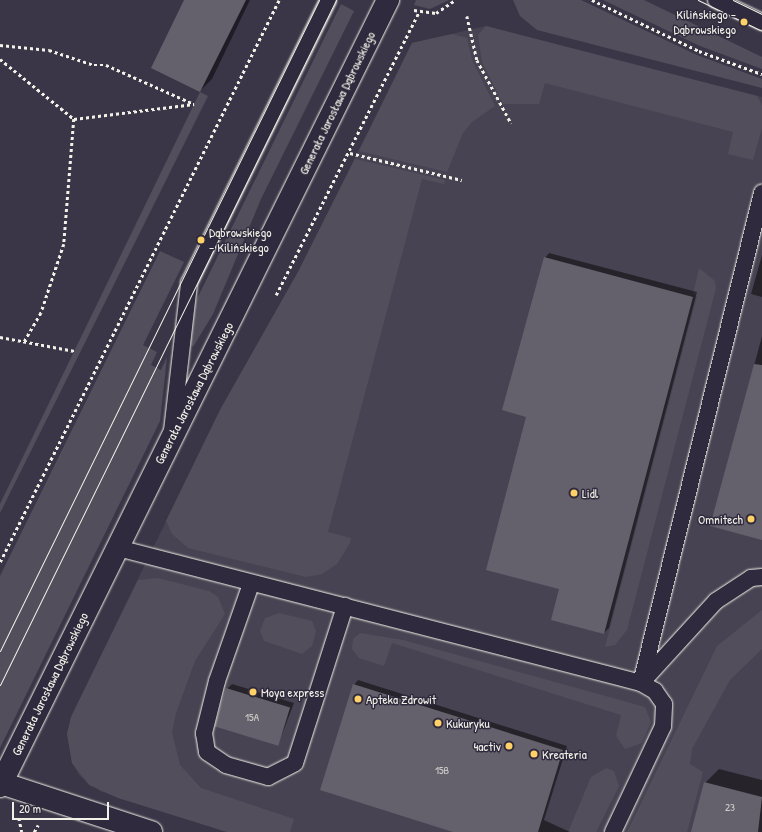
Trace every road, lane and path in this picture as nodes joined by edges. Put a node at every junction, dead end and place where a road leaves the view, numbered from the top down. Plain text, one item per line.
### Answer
1 (279, 0) edge
2 (328, 0) edge
3 (388, 0) edge
4 (455, 0) edge
5 (592, 0) edge
6 (716, 0) edge
7 (412, 9) dead end
8 (419, 12) junction
9 (467, 16) dead end
10 (762, 22) edge
11 (411, 28) dead end
12 (0, 45) edge
13 (0, 59) edge
14 (762, 74) edge
15 (74, 119) junction
16 (511, 123) dead end
17 (350, 153) dead end
18 (462, 180) dead end
19 (762, 193) edge
20 (0, 338) edge
21 (24, 342) junction
22 (75, 351) dead end
23 (171, 439) junction
24 (118, 548) junction
25 (0, 562) edge
26 (762, 577) edge
27 (251, 584) junction
28 (345, 606) junction
29 (640, 683) junction
30 (1, 785) edge
31 (151, 832) edge
32 (613, 832) edge

1 - 25 path
2 - 23 lane
3 - 23 street, Generała Jarosława Dąbrowskiego
4 - 8 path
5 - 14 path
6 - 10 lane
7 - 8 path
8 - 11 path
9 - 16 path
12 - 15 path
13 - 15 path
15 - 21 path
17 - 18 path
19 - 29 lane
20 - 21 path
21 - 22 path
23 - 24 street, Generała Jarosława Dąbrowskiego
24 - 27 lane
24 - 30 street, Generała Jarosława Dąbrowskiego
26 - 29 lane
27 - 28 lane
27 - 28 lane
28 - 29 lane
29 - 32 lane
30 - 31 street

